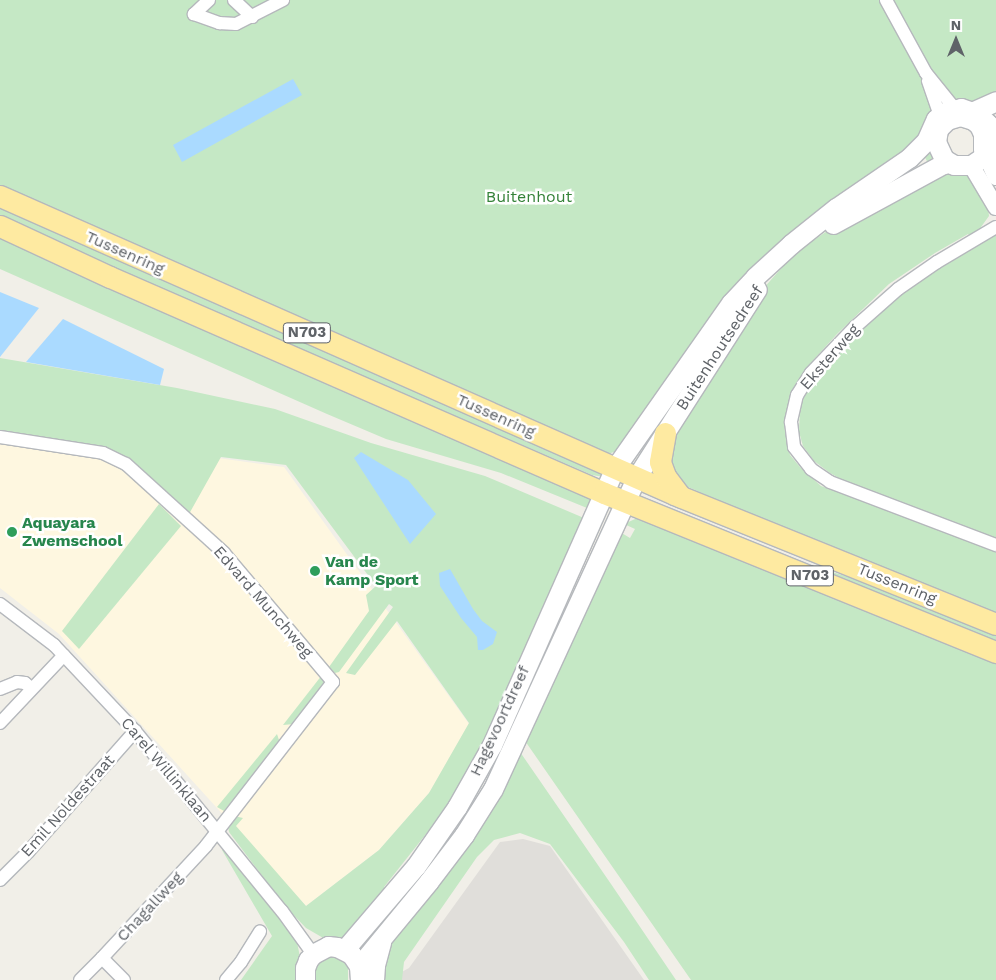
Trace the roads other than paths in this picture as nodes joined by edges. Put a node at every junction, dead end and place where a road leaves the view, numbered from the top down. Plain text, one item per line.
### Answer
1 (209, 0) edge
2 (234, 0) edge
3 (283, 0) edge
4 (886, 0) edge
5 (252, 17) junction
6 (996, 101) edge
7 (981, 114) edge
8 (940, 125) junction
9 (986, 149) edge
10 (949, 163) junction
11 (996, 178) edge
12 (0, 196) edge
13 (996, 207) edge
14 (0, 226) edge
15 (996, 227) edge
16 (794, 246) junction
17 (777, 261) junction
18 (665, 433) junction
19 (0, 437) edge
20 (615, 468) junction
21 (636, 478) junction
22 (604, 492) junction
23 (681, 497) junction
24 (624, 501) junction
25 (996, 545) edge
26 (0, 604) edge
27 (996, 624) edge
28 (996, 652) edge
29 (64, 655) junction
30 (31, 688) junction
31 (0, 689) edge
32 (0, 723) edge
33 (134, 731) junction
34 (218, 831) junction
35 (0, 880) edge
36 (260, 932) dead end
37 (384, 934) junction
38 (345, 949) junction
39 (313, 954) junction
40 (102, 958) junction
41 (359, 973) edge
42 (80, 980) edge
43 (124, 980) edge
44 (226, 980) edge
45 (305, 980) edge
46 (374, 980) edge

1 - 5 street
2 - 5 street
3 - 5 street
4 - 8 street
6 - 7 main road
7 - 8 main road
7 - 9 main road
8 - 10 main road
8 - 16 main road, Buitenhoutsedreef
9 - 10 main road
9 - 11 street
9 - 13 street
10 - 16 main road, Buitenhoutsedreef
12 - 20 highway, Tussenring / N703
14 - 22 highway, Tussenring / N703
15 - 25 street, Eksterweg
16 - 17 main road, Buitenhoutsedreef
17 - 18 main road, Buitenhoutsedreef
17 - 20 main road, Buitenhoutsedreef
18 - 21 main road, Buitenhoutsedreef
18 - 23 highway
19 - 34 street, Edvard Munchweg
20 - 21 highway, Tussenring / N703
20 - 22 main road, Hagevoortdreef
21 - 23 highway, Tussenring / N703
21 - 24 main road, Buitenhoutsedreef
22 - 24 highway, Tussenring / N703
22 - 38 main road, Hagevoortdreef
23 - 27 highway, Tussenring / N703
24 - 28 highway, Tussenring / N703
24 - 37 main road, Hagevoortdreef
26 - 29 street, Carel Willinklaan
29 - 30 street
29 - 33 street, Carel Willinklaan
30 - 31 street
30 - 32 street
33 - 34 street, Carel Willinklaan
33 - 35 street, Emil Noldestraat
34 - 39 street, Carel Willinklaan
34 - 40 street, Chagallweg
36 - 44 street
37 - 41 main road, Hagevoortdreef
37 - 46 main road
38 - 39 main road
38 - 41 main road
39 - 45 main road
40 - 42 street, Chagallweg
40 - 43 street

